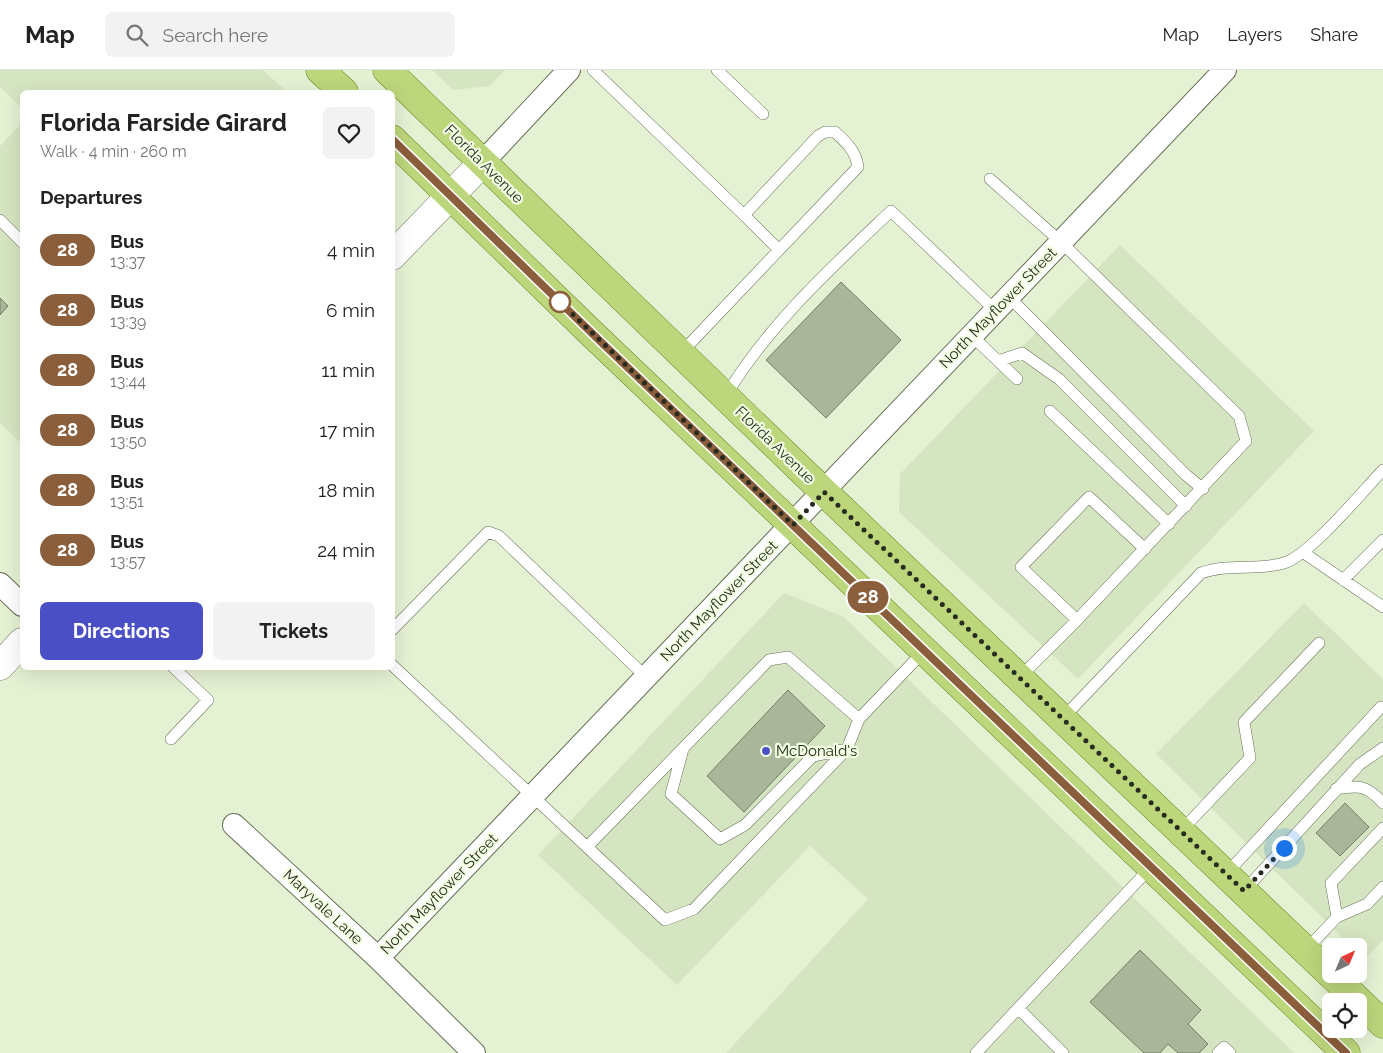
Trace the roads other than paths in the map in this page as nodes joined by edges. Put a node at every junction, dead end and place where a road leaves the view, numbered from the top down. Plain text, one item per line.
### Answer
1 (320, 70) edge
2 (387, 70) edge
3 (569, 70) edge
4 (593, 70) edge
5 (717, 70) edge
6 (1225, 70) edge
7 (342, 90) edge
8 (763, 114) dead end
9 (395, 142) edge
10 (482, 163) junction
11 (990, 179) dead end
12 (451, 195) junction
13 (744, 215) junction
14 (0, 220) edge
15 (20, 240) edge
16 (1061, 242) junction
17 (779, 250) junction
18 (395, 253) edge
19 (1002, 304) junction
20 (972, 336) junction
21 (680, 354) junction
22 (998, 360) junction
23 (1017, 379) dead end
24 (725, 397) junction
25 (1050, 411) dead end
26 (1383, 470) edge
27 (1203, 488) junction
28 (824, 492) junction
29 (1186, 506) junction
30 (1169, 524) junction
31 (793, 525) junction
32 (1383, 540) edge
33 (1145, 549) junction
34 (1304, 553) junction
35 (1343, 580) junction
36 (0, 584) edge
37 (20, 603) edge
38 (1383, 607) edge
39 (1077, 620) junction
40 (395, 627) edge
41 (1319, 643) dead end
42 (20, 644) edge
43 (924, 650) junction
44 (0, 666) edge
45 (395, 668) edge
46 (176, 670) edge
47 (646, 677) junction
48 (1019, 678) junction
49 (1381, 707) dead end
50 (859, 719) junction
51 (1062, 719) junction
52 (171, 739) dead end
53 (684, 747) junction
54 (1383, 748) edge
55 (847, 749) junction
56 (1336, 789) junction
57 (533, 795) junction
58 (1383, 803) edge
59 (234, 825) dead end
60 (1383, 828) edge
61 (1181, 831) junction
62 (587, 847) junction
63 (1151, 867) junction
64 (1235, 883) junction
65 (1383, 887) edge
66 (1337, 917) junction
67 (1306, 950) junction
68 (378, 958) junction
69 (1018, 1008) junction
70 (1383, 1024) edge
71 (474, 1053) edge
72 (976, 1053) edge
73 (1063, 1053) edge
74 (1218, 1053) edge
75 (1230, 1053) edge
76 (1346, 1053) edge

1 - 7 main road
2 - 10 main road, Florida Avenue
3 - 10 street
4 - 13 lane
5 - 8 lane
6 - 16 street, North Mayflower Street
9 - 12 main road
10 - 12 street
10 - 21 main road, Florida Avenue
11 - 16 lane
12 - 18 street
12 - 31 main road
13 - 17 lane
13 - 17 lane
14 - 15 lane
16 - 19 street, North Mayflower Street
16 - 27 lane
17 - 21 lane
19 - 20 street, North Mayflower Street
19 - 24 lane
19 - 27 lane
20 - 22 lane
20 - 28 street, North Mayflower Street
21 - 24 main road, Florida Avenue
22 - 23 lane
22 - 29 lane
24 - 28 main road, Florida Avenue
25 - 30 lane
26 - 34 lane
27 - 29 lane
28 - 31 street, North Mayflower Street
28 - 48 main road, Florida Avenue
29 - 30 lane
30 - 33 lane
31 - 43 main road
31 - 47 street, North Mayflower Street
32 - 35 lane
33 - 39 lane
33 - 39 lane
34 - 35 lane
34 - 51 lane
35 - 38 lane
36 - 37 street
39 - 48 lane
40 - 47 lane
41 - 61 lane
42 - 44 street
43 - 50 lane
43 - 63 main road
45 - 57 lane
46 - 52 lane
47 - 57 street, North Mayflower Street
48 - 51 main road, Florida Avenue
49 - 64 lane
50 - 53 lane
50 - 55 lane
51 - 61 main road, Florida Avenue
53 - 55 lane
53 - 62 lane
54 - 56 lane
55 - 62 lane
56 - 58 lane
56 - 64 lane
57 - 62 lane
57 - 68 street, North Mayflower Street
59 - 68 street, Maryvale Lane
60 - 66 lane
61 - 64 main road, Florida Avenue
63 - 69 lane
63 - 76 main road
64 - 67 main road, Florida Avenue
65 - 66 lane
66 - 67 lane
67 - 70 main road, Florida Avenue
68 - 71 street, Maryvale Lane
69 - 72 lane
69 - 73 lane
74 - 75 lane

